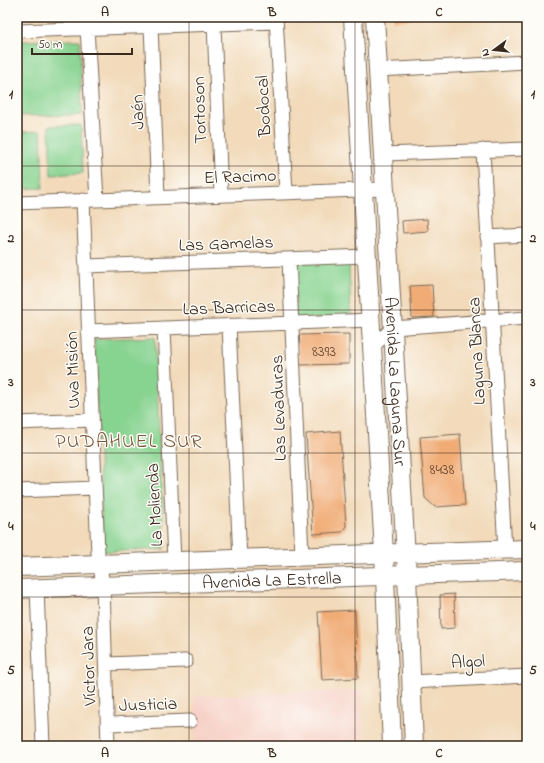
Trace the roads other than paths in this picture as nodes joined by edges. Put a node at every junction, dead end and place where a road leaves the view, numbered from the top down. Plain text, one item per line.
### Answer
1 (353, 17) edge
2 (375, 17) edge
3 (276, 19) edge
4 (214, 24) junction
5 (151, 26) junction
6 (88, 28) junction
7 (17, 31) edge
8 (527, 62) edge
9 (378, 70) junction
10 (527, 149) edge
11 (483, 150) junction
12 (383, 154) junction
13 (385, 189) junction
14 (362, 190) junction
15 (286, 192) junction
16 (221, 195) junction
17 (158, 197) junction
18 (83, 200) junction
19 (97, 200) junction
20 (17, 202) edge
21 (527, 235) edge
22 (488, 237) junction
23 (367, 256) junction
24 (289, 259) junction
25 (86, 266) junction
26 (527, 318) edge
27 (371, 320) junction
28 (492, 320) junction
29 (292, 323) junction
30 (229, 325) junction
31 (164, 328) junction
32 (393, 328) junction
33 (88, 331) junction
34 (372, 347) junction
35 (17, 411) edge
36 (92, 420) junction
37 (17, 423) edge
38 (95, 488) junction
39 (17, 491) edge
40 (527, 549) edge
41 (505, 550) junction
42 (405, 552) junction
43 (384, 553) junction
44 (302, 556) junction
45 (240, 559) junction
46 (174, 561) junction
47 (99, 564) junction
48 (17, 567) edge
49 (527, 571) edge
50 (407, 575) junction
51 (385, 576) junction
52 (103, 586) junction
53 (37, 588) junction
54 (17, 589) edge
55 (186, 661) dead end
56 (106, 664) junction
57 (527, 676) edge
58 (411, 682) junction
59 (190, 721) dead end
60 (108, 724) junction
61 (43, 746) edge
62 (108, 746) edge
63 (392, 746) edge
64 (414, 746) edge

1 - 14 street, Avenida La Laguna Sur
2 - 9 street, Avenida La Laguna Sur
3 - 4 street
3 - 15 street, Bodocal
4 - 5 street
4 - 16 street, Tortoson
5 - 6 street
5 - 17 street, Jaén
6 - 7 street
6 - 19 street
8 - 9 street
9 - 12 street, Avenida La Laguna Sur
10 - 11 street
11 - 12 street
11 - 22 street, Laguna Blanca
12 - 13 street, Avenida La Laguna Sur
13 - 14 street, El Racimo
13 - 32 street, Avenida La Laguna Sur
14 - 15 street, El Racimo
14 - 23 street, Avenida La Laguna Sur
15 - 16 street, El Racimo
16 - 17 street, El Racimo
17 - 19 street, El Racimo
18 - 19 street, El Racimo
18 - 20 street, El Racimo
18 - 25 street, Uva Misión
21 - 22 street
22 - 28 street, Laguna Blanca
23 - 24 street, Las Gamelas
23 - 27 street, Avenida La Laguna Sur
24 - 25 street, Las Gamelas
24 - 29 street, Las Levaduras
25 - 33 street, Uva Misión
26 - 28 street
27 - 29 street, Las Barricas
27 - 34 street, Avenida La Laguna Sur
28 - 32 street
28 - 41 street, Laguna Blanca
29 - 30 street, Las Barricas
29 - 44 street, Las Levaduras
30 - 31 street, Las Barricas
30 - 45 street
31 - 33 street, Las Barricas
31 - 46 street, La Molienda
32 - 34 street
32 - 42 street, Avenida La Laguna Sur
33 - 36 street, Uva Misión
34 - 43 street, Avenida La Laguna Sur
35 - 37 street
36 - 37 street
36 - 38 street, Uva Misión
38 - 39 street
38 - 47 street, Uva Misión
40 - 41 street, Avenida La Estrella
41 - 42 street, Avenida La Estrella
42 - 43 street, Avenida La Estrella
42 - 50 street, Avenida La Laguna Sur
43 - 44 street, Avenida La Estrella
43 - 51 street, Avenida La Laguna Sur
44 - 45 street, Avenida La Estrella
45 - 46 street, Avenida La Estrella
46 - 47 street, Avenida La Estrella
47 - 48 street, Avenida La Estrella
47 - 52 street, Uva Misión
49 - 50 street, Avenida La Estrella
50 - 51 street, Avenida La Estrella
50 - 58 street, Avenida La Laguna Sur
51 - 52 street, Avenida La Estrella
51 - 63 street, Avenida La Laguna Sur
52 - 53 street, Avenida La Estrella
52 - 56 street, Víctor Jara
53 - 54 street, Avenida La Estrella
53 - 61 street
55 - 56 street
56 - 60 street, Víctor Jara
57 - 58 street, Algol
58 - 64 street, Avenida La Laguna Sur
59 - 60 street, Justicia
60 - 62 street, Víctor Jara

